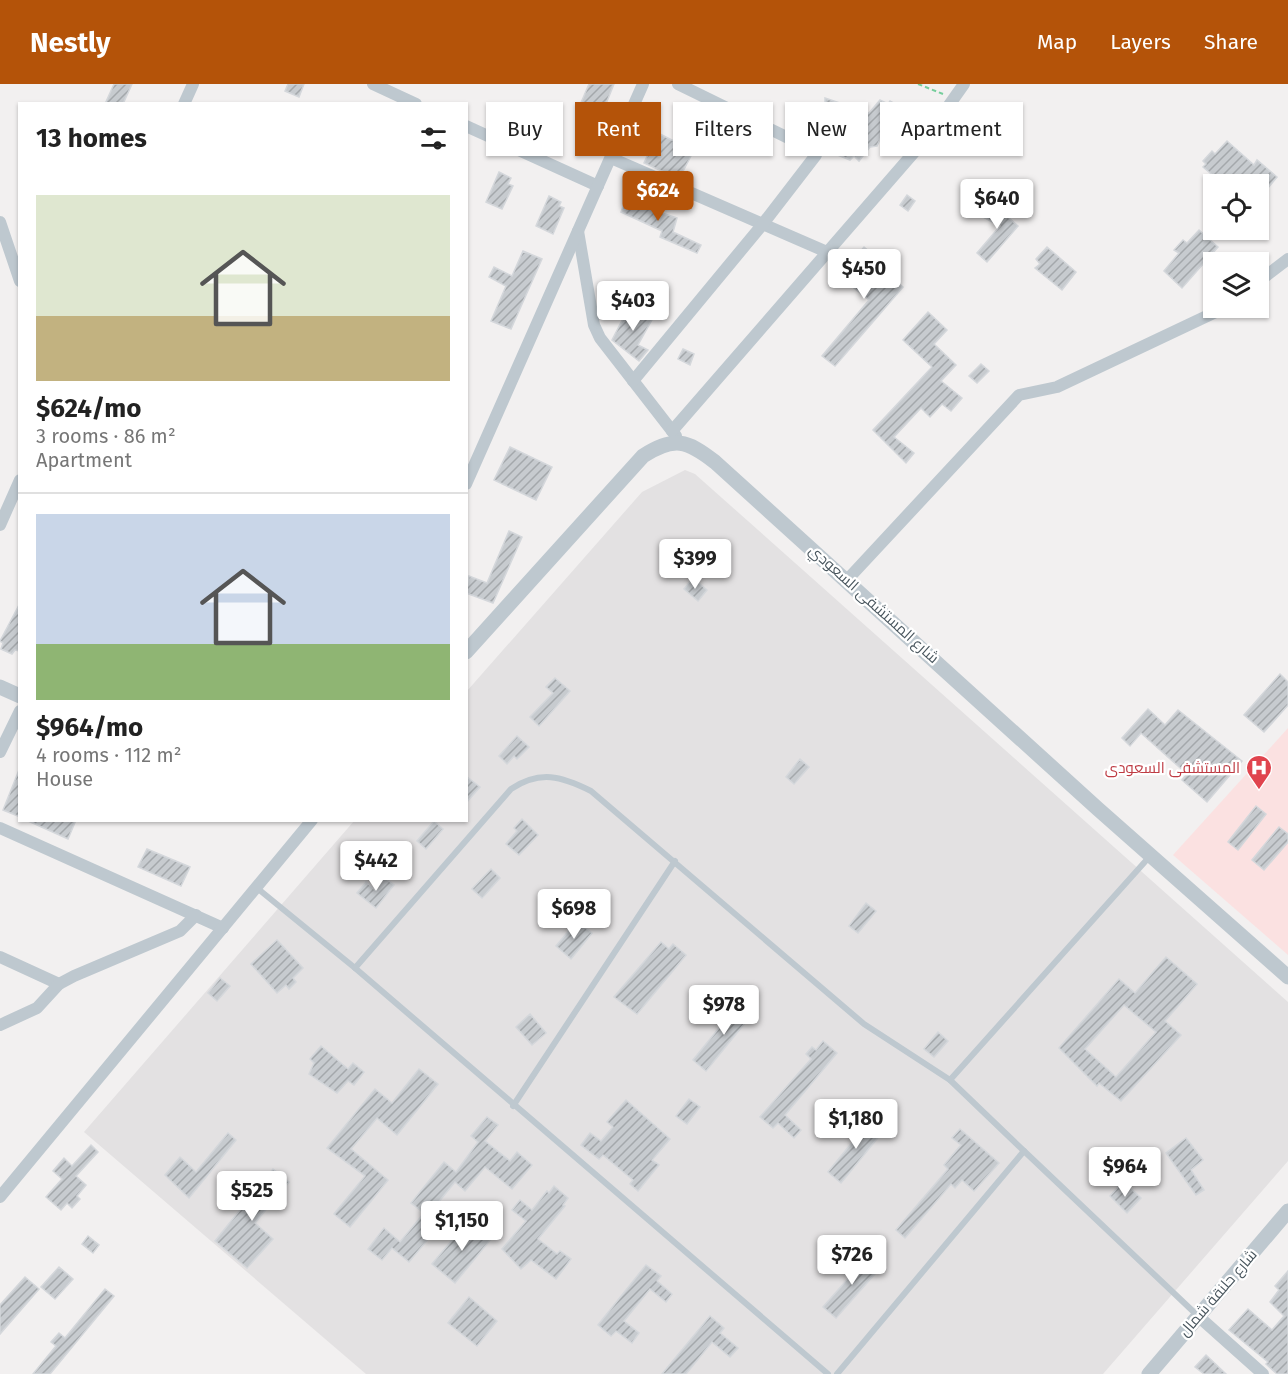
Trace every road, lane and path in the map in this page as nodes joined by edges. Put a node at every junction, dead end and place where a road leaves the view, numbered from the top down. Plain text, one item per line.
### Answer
1 (193, 84) edge
2 (373, 84) edge
3 (643, 84) edge
4 (678, 84) edge
5 (918, 84) edge
6 (964, 84) edge
7 (954, 98) junction
8 (185, 102) edge
9 (412, 102) edge
10 (468, 127) edge
11 (610, 158) junction
12 (598, 186) junction
13 (0, 222) edge
14 (762, 225) junction
15 (578, 231) junction
16 (827, 252) junction
17 (1288, 259) edge
18 (1269, 274) edge
19 (18, 275) edge
20 (1203, 318) edge
21 (633, 381) junction
22 (676, 437) junction
23 (468, 479) edge
24 (18, 484) edge
25 (0, 525) edge
26 (847, 580) junction
27 (468, 650) edge
28 (0, 687) edge
29 (18, 695) edge
30 (18, 715) edge
31 (0, 752) edge
32 (310, 822) edge
33 (0, 828) edge
34 (1151, 854) junction
35 (675, 861) junction
36 (257, 888) junction
37 (196, 915) junction
38 (223, 928) junction
39 (0, 957) edge
40 (355, 968) junction
41 (1288, 977) edge
42 (59, 984) junction
43 (0, 1024) edge
44 (950, 1080) junction
45 (513, 1106) junction
46 (1024, 1151) junction
47 (0, 1197) edge
48 (1288, 1211) edge
49 (1198, 1316) junction
50 (828, 1374) edge
51 (837, 1374) edge
52 (1149, 1374) edge
53 (1263, 1374) edge

1 - 8 street
2 - 9 street
3 - 11 street
4 - 14 street
5 - 7 path
6 - 7 street
7 - 16 street
10 - 12 street
11 - 12 street
11 - 14 street
12 - 15 street
13 - 19 street
14 - 16 street
14 - 21 street
15 - 21 street
15 - 23 street
16 - 22 street
17 - 18 street
20 - 26 street
21 - 22 street
22 - 26 street, شارع المستشفى السعودي
22 - 27 street
24 - 25 street
26 - 34 street, شارع المستشفى السعودي
28 - 29 street
30 - 31 street
32 - 36 street
33 - 37 street
34 - 41 street, شارع المستشفى السعودي
34 - 44 lane
35 - 40 lane
35 - 44 lane
35 - 45 lane
36 - 38 street
36 - 40 lane
37 - 38 street
37 - 42 street
38 - 47 street
39 - 42 street
40 - 45 lane
42 - 43 street
44 - 46 lane
45 - 50 lane
46 - 49 lane
46 - 51 lane
48 - 49 street, شارع حلنقة شمال
49 - 52 street, شارع حلنقة شمال
49 - 53 street

